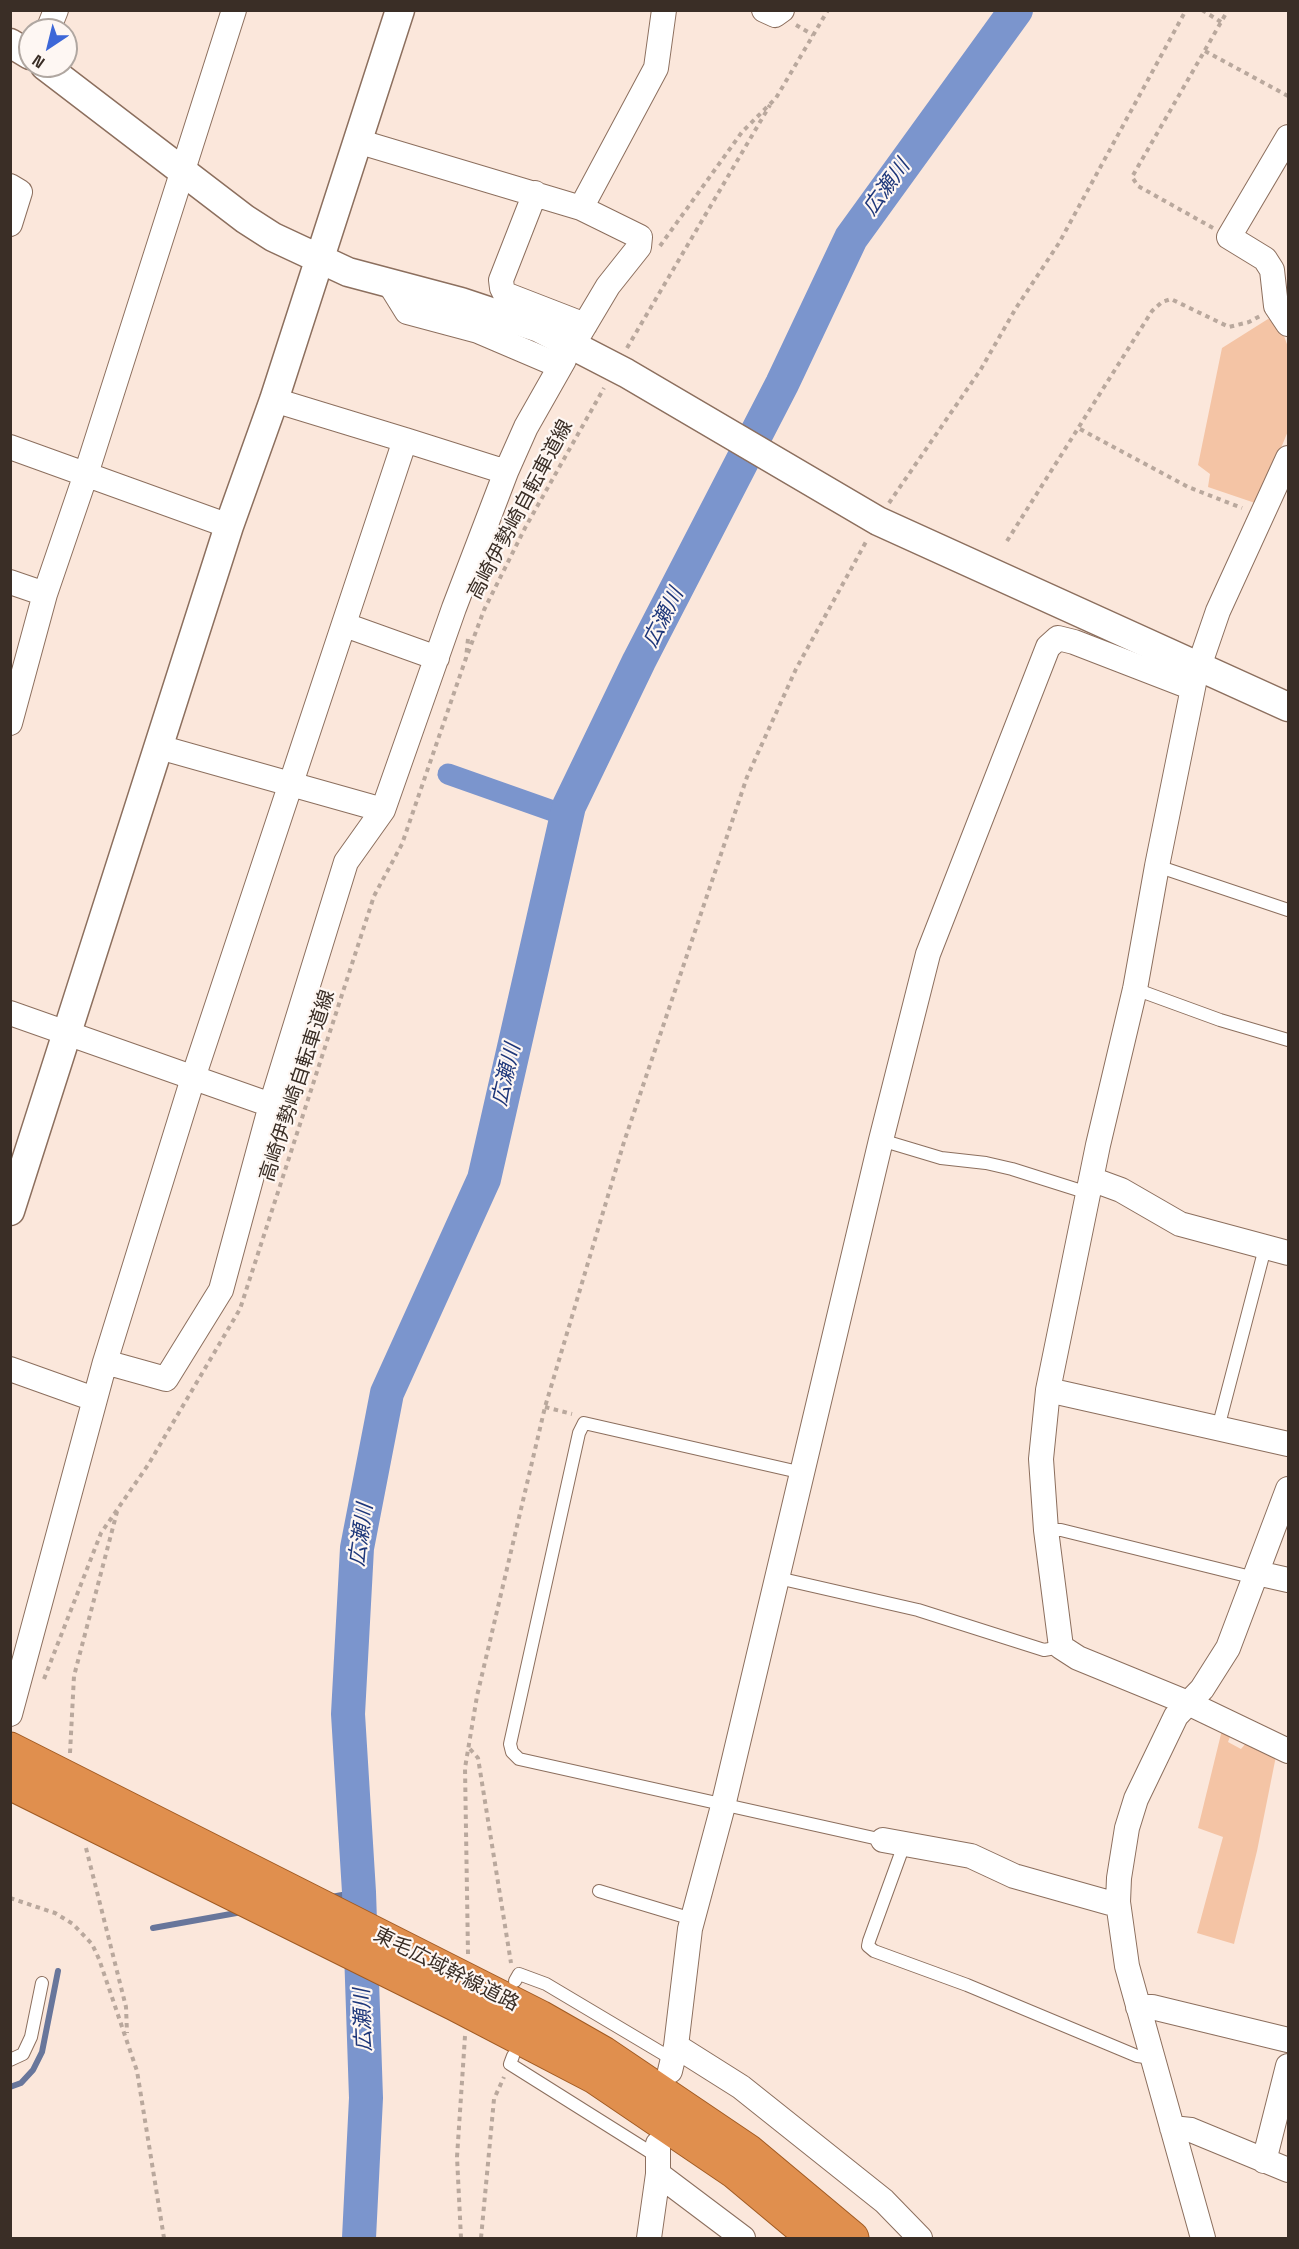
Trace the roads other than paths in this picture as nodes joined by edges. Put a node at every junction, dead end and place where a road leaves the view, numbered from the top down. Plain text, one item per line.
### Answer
1 (234, 10) edge
2 (400, 10) edge
3 (664, 10) edge
4 (764, 10) edge
5 (786, 16) edge
6 (61, 78) edge
7 (1288, 137) edge
8 (357, 141) junction
9 (184, 171) junction
10 (10, 186) edge
11 (536, 193) junction
12 (581, 208) junction
13 (10, 224) edge
14 (319, 259) junction
15 (389, 283) junction
16 (1282, 315) edge
17 (274, 400) junction
18 (405, 440) junction
19 (10, 447) edge
20 (1288, 458) edge
21 (506, 472) junction
22 (87, 474) junction
23 (229, 526) junction
24 (10, 582) edge
25 (45, 594) junction
26 (345, 625) junction
27 (437, 658) junction
28 (1196, 678) junction
29 (1288, 707) edge
30 (10, 723) edge
31 (159, 747) junction
32 (292, 786) junction
33 (383, 810) junction
34 (1157, 866) junction
35 (1288, 910) edge
36 (1136, 989) junction
37 (10, 1013) edge
38 (68, 1035) junction
39 (1288, 1040) edge
40 (193, 1078) junction
41 (271, 1105) junction
42 (881, 1140) junction
43 (1090, 1186) junction
44 (10, 1210) edge
45 (1277, 1251) edge
46 (105, 1362) junction
47 (10, 1369) edge
48 (1048, 1390) junction
49 (94, 1399) junction
50 (1218, 1428) junction
51 (1288, 1444) edge
52 (803, 1473) junction
53 (1288, 1489) edge
54 (1046, 1530) junction
55 (58, 1541) junction
56 (1256, 1575) junction
57 (778, 1578) junction
58 (1288, 1581) edge
59 (1061, 1647) junction
60 (10, 1660) edge
61 (1188, 1703) junction
62 (10, 1714) edge
63 (10, 1749) edge
64 (1288, 1751) edge
65 (10, 1783) edge
66 (723, 1806) junction
67 (894, 1841) junction
68 (598, 1891) dead end
69 (1118, 1902) junction
70 (692, 1919) junction
71 (517, 1977) road end
72 (42, 1983) dead end
73 (461, 1993) junction
74 (1138, 2007) junction
75 (1288, 2040) edge
76 (673, 2058) junction
77 (1153, 2058) junction
78 (10, 2060) edge
79 (511, 2060) road end
80 (1288, 2066) edge
81 (1172, 2128) junction
82 (659, 2159) junction
83 (1264, 2161) junction
84 (1288, 2170) edge
85 (650, 2238) edge
86 (743, 2238) edge
87 (814, 2238) edge
88 (852, 2238) edge
89 (920, 2238) edge
90 (1203, 2238) edge

1 - 9 street
2 - 8 street
3 - 12 street
4 - 5 street
6 - 9 street
7 - 16 street
8 - 11 street
8 - 14 street
9 - 14 street
9 - 22 street
10 - 13 street
11 - 12 street
11 - 12 street
14 - 15 street
14 - 17 street
15 - 21 street
15 - 28 street
17 - 18 street
17 - 23 street
18 - 21 street
18 - 26 street
19 - 22 street
20 - 28 street
21 - 27 street
22 - 23 street
22 - 25 street
23 - 31 street
24 - 25 street
25 - 30 street
26 - 27 street
26 - 32 street
27 - 33 street
28 - 29 street
28 - 34 street
28 - 42 street
31 - 32 street
31 - 38 street
32 - 33 street
32 - 40 street
33 - 41 street
34 - 35 lane
34 - 36 street
36 - 39 lane
36 - 43 street
37 - 38 street
38 - 40 street
38 - 44 street
40 - 41 street
40 - 46 street
41 - 46 street
42 - 43 lane
42 - 52 street
43 - 45 street
43 - 48 street
45 - 50 lane
46 - 49 street
47 - 49 street
48 - 50 street
48 - 54 street
49 - 55 street
50 - 51 street
52 - 57 street
52 - 66 lane
53 - 56 street
54 - 56 lane
54 - 59 street
55 - 60 street
55 - 62 street
56 - 58 street
56 - 61 street
57 - 59 lane
57 - 66 street
59 - 61 street
61 - 64 street
61 - 69 street
63 - 73 highway, 東毛広域幹線道路
65 - 73 highway, 東毛広域幹線道路
66 - 67 lane
66 - 70 street
67 - 69 street
67 - 77 lane
68 - 70 lane
69 - 74 street
70 - 76 street
71 - 76 lane
72 - 78 lane
73 - 87 highway, 東毛広域幹線道路
73 - 88 highway, 東毛広域幹線道路
74 - 75 street
74 - 77 street
76 - 89 street
77 - 81 street
79 - 82 lane
80 - 83 street
81 - 83 street
81 - 90 street
82 - 85 street
82 - 86 street
83 - 84 street

